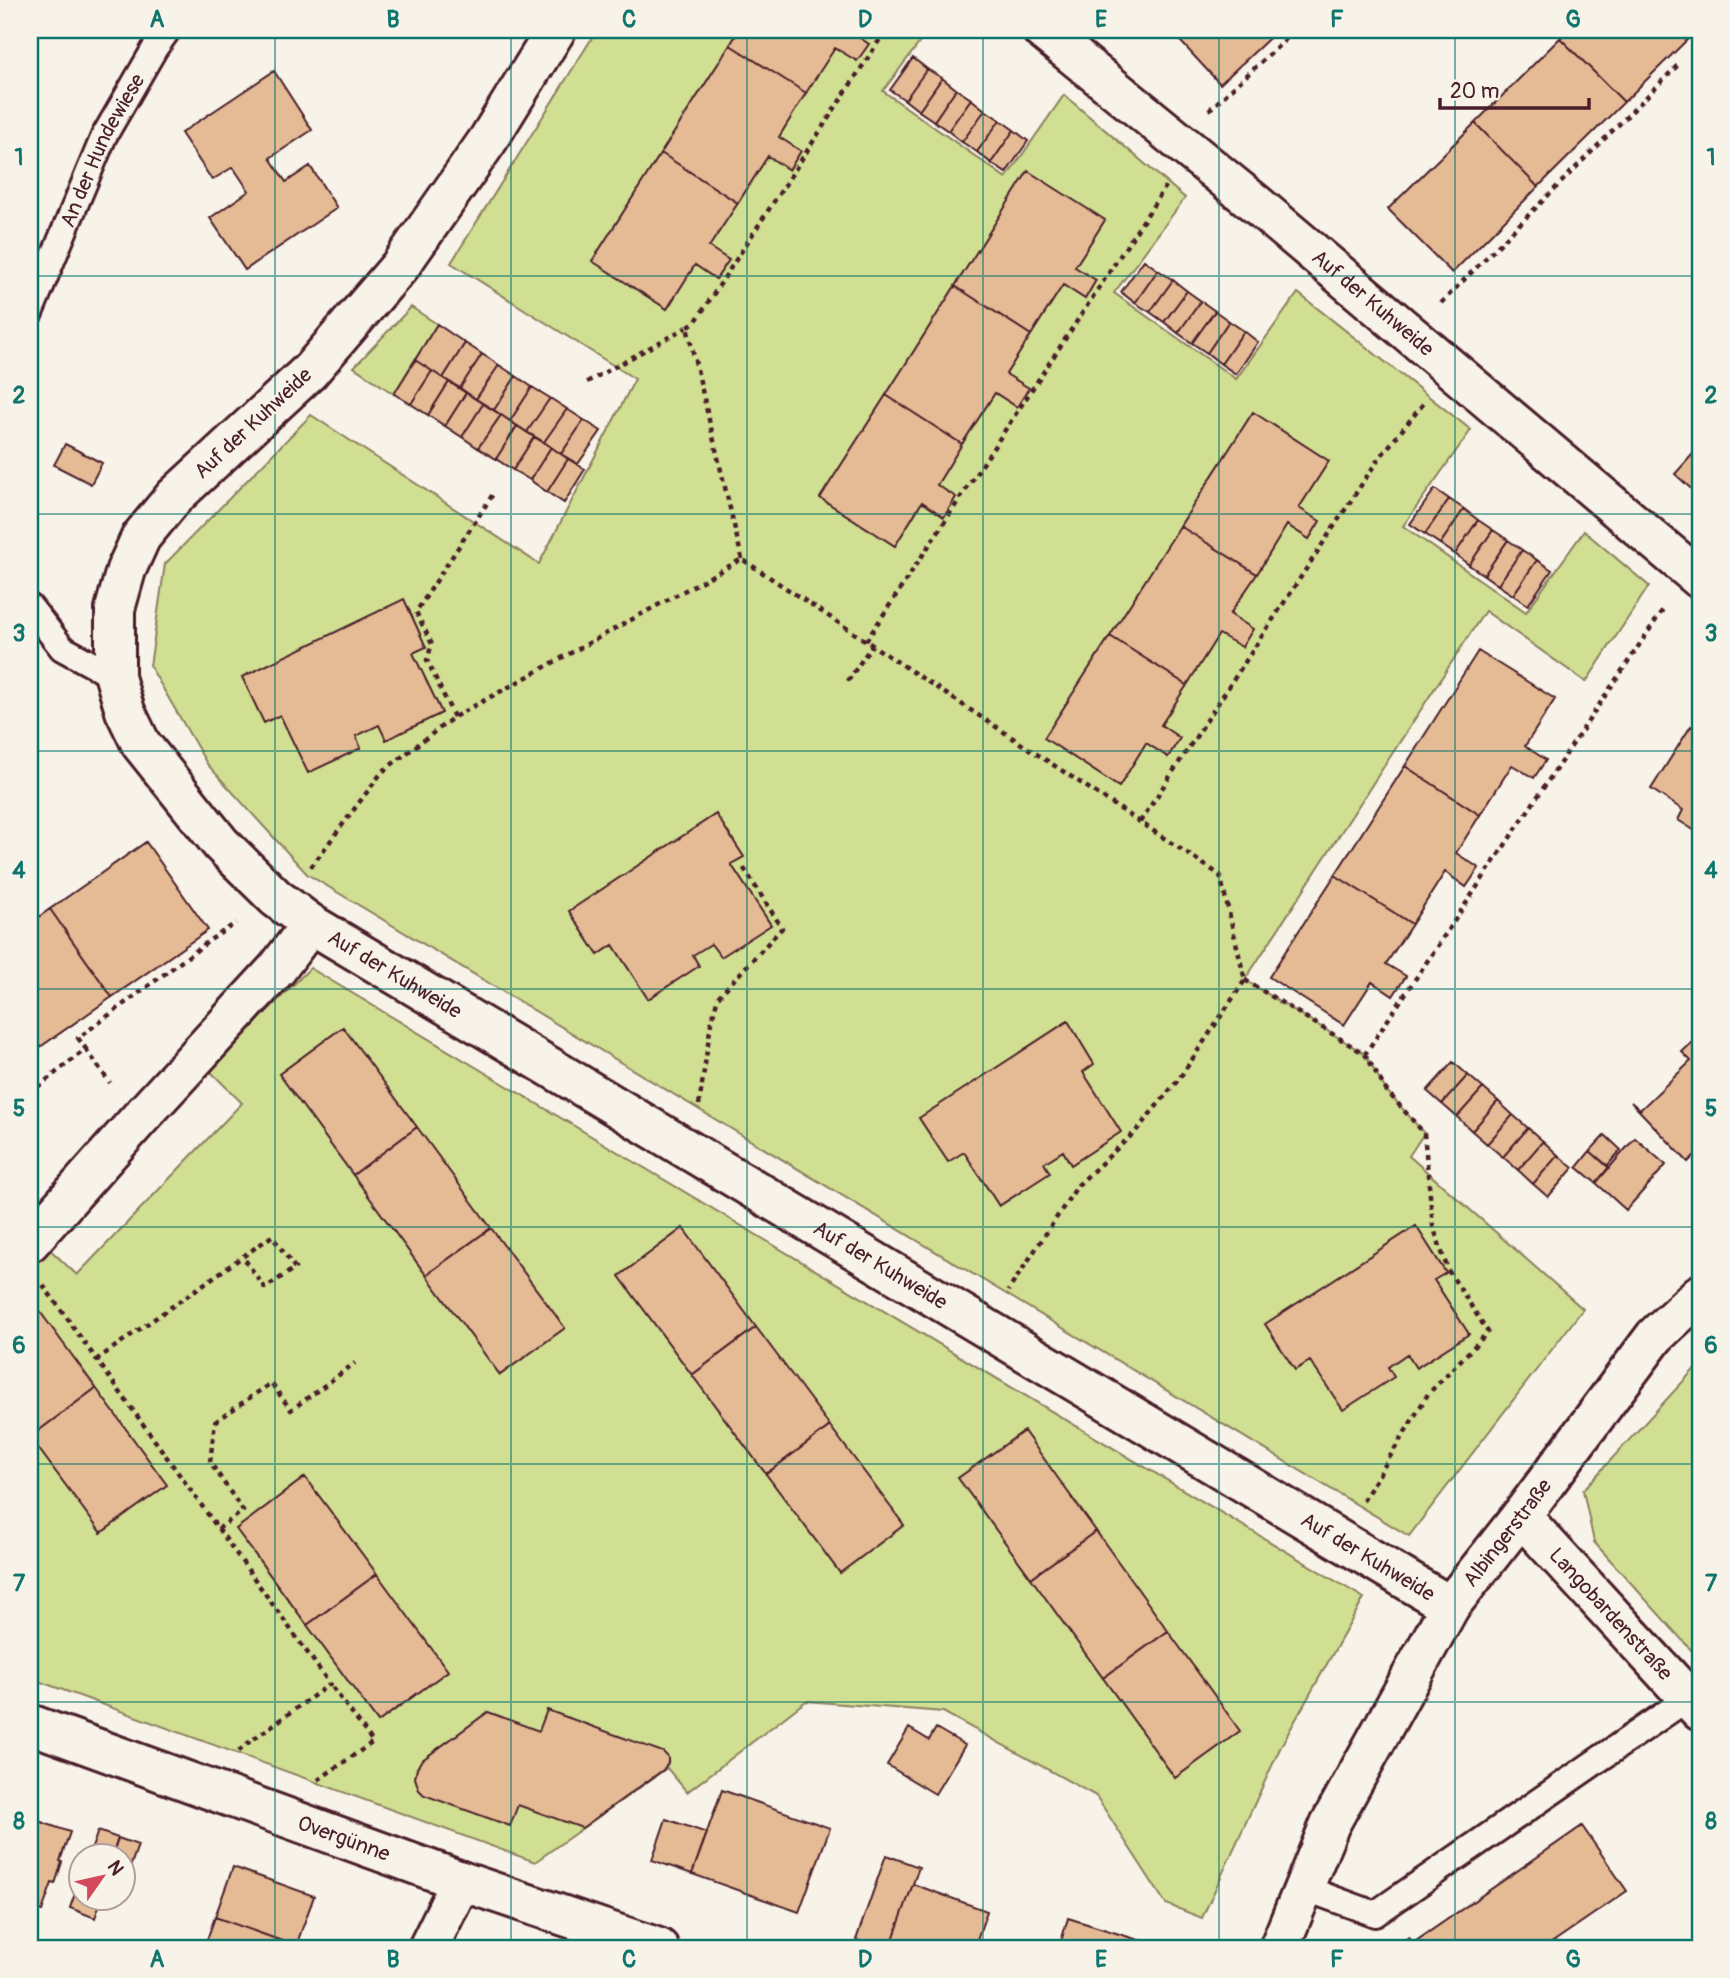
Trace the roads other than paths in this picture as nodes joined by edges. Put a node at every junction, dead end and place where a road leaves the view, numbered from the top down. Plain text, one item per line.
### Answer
1 (168, 30) edge
2 (556, 30) edge
3 (1042, 30) edge
4 (30, 313) edge
5 (1695, 574) edge
6 (30, 607) edge
7 (115, 677) junction
8 (290, 910) junction
9 (33, 1260) edge
10 (1700, 1294) edge
11 (1521, 1516) junction
12 (1450, 1606) junction
13 (1694, 1705) edge
14 (30, 1724) edge
15 (461, 1881) junction
16 (1304, 1888) junction
17 (428, 1948) edge
18 (659, 1948) edge
19 (1279, 1948) edge

1 - 4 lane, An der Hundewiese
2 - 7 street, Auf der Kuhweide
3 - 5 street, Auf der Kuhweide
6 - 7 lane
7 - 8 street, Auf der Kuhweide
8 - 9 street, Auf der Kuhweide
8 - 12 street, Auf der Kuhweide
10 - 11 street, Albingerstraße
11 - 12 street, Albingerstraße
11 - 13 street, Langobardenstraße
12 - 16 street, Albingerstraße
13 - 16 lane
14 - 15 street, Overgünne
15 - 17 street
15 - 18 street, Overgünne
16 - 19 street, Albingerstraße

